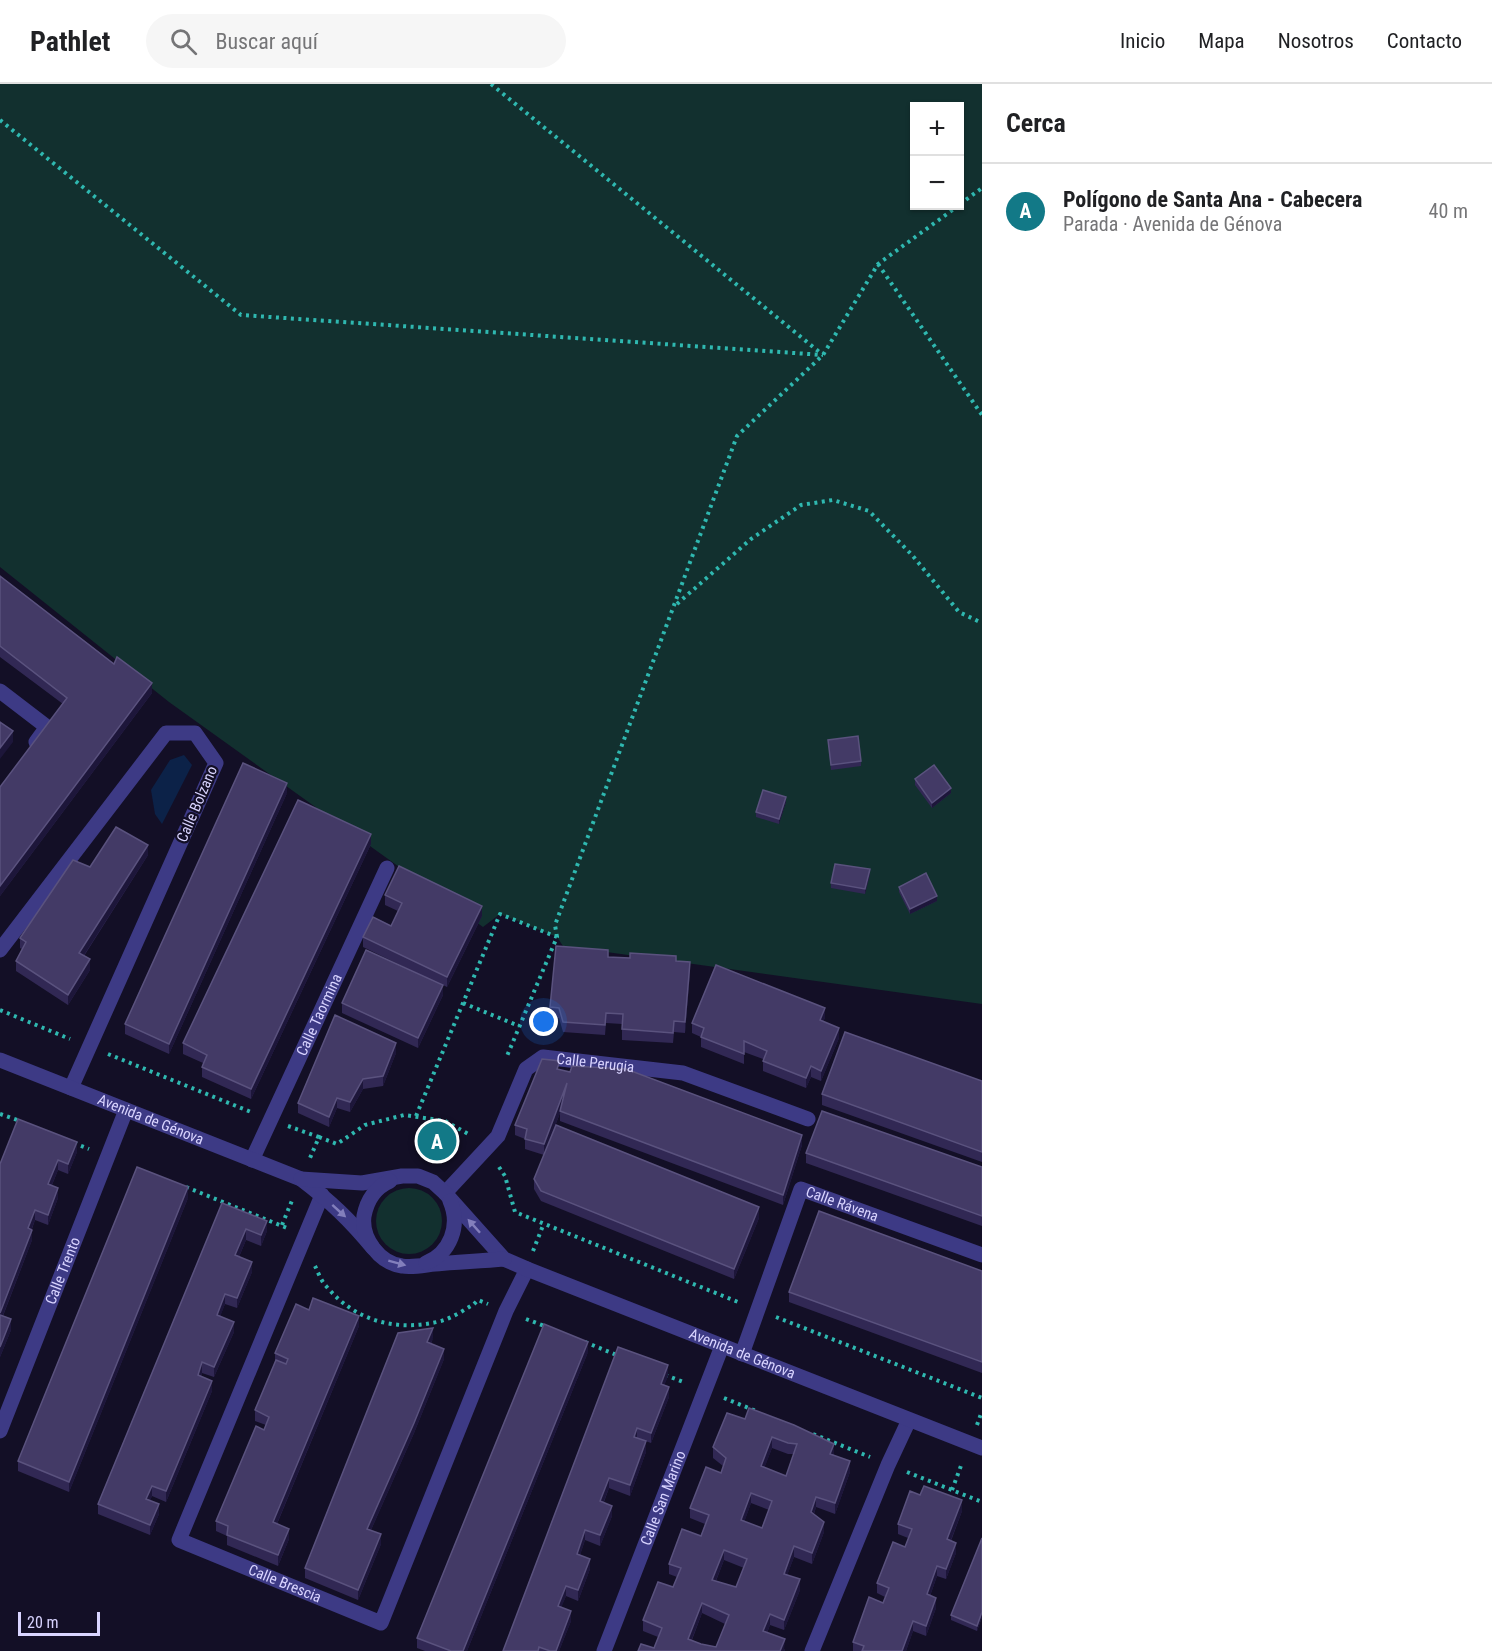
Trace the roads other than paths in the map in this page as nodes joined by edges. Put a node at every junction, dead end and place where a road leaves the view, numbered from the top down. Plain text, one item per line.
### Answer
1 (0, 691) edge
2 (27, 754) edge
3 (387, 868) dead end
4 (0, 950) edge
5 (0, 1060) edge
6 (71, 1088) junction
7 (126, 1110) junction
8 (808, 1119) dead end
9 (252, 1160) junction
10 (402, 1176) junction
11 (301, 1179) junction
12 (445, 1193) junction
13 (322, 1195) junction
14 (373, 1248) junction
15 (982, 1255) edge
16 (504, 1259) junction
17 (420, 1265) junction
18 (527, 1269) junction
19 (722, 1346) junction
20 (742, 1354) junction
21 (909, 1420) junction
22 (0, 1431) edge
23 (982, 1448) edge
24 (604, 1651) edge
25 (812, 1651) edge

1 - 2 street
3 - 9 street, Calle Taormina
4 - 6 street, Calle Bolzano
5 - 6 street, Avenida de Génova
6 - 7 street, Avenida de Génova
7 - 9 street, Avenida de Génova
7 - 22 street, Calle Trento
8 - 12 street, Calle Perugia
9 - 11 street, Avenida de Génova
10 - 11 street, Avenida de Génova
10 - 12 street, Avenida de Génova
10 - 14 street
11 - 13 street, Avenida de Génova
16 -> 12 street, Avenida de Génova
12 - 17 street
13 -> 14 street, Avenida de Génova
13 - 18 street, Calle Brescia
14 -> 17 street, Avenida de Génova
15 - 20 street, Calle Rávena
16 - 17 street, Avenida de Génova
16 - 18 street, Avenida de Génova
18 - 19 street, Avenida de Génova
19 - 20 street, Avenida de Génova
19 - 24 street, Calle San Marino
20 - 21 street, Avenida de Génova
21 - 23 street, Avenida de Génova
21 - 25 street

